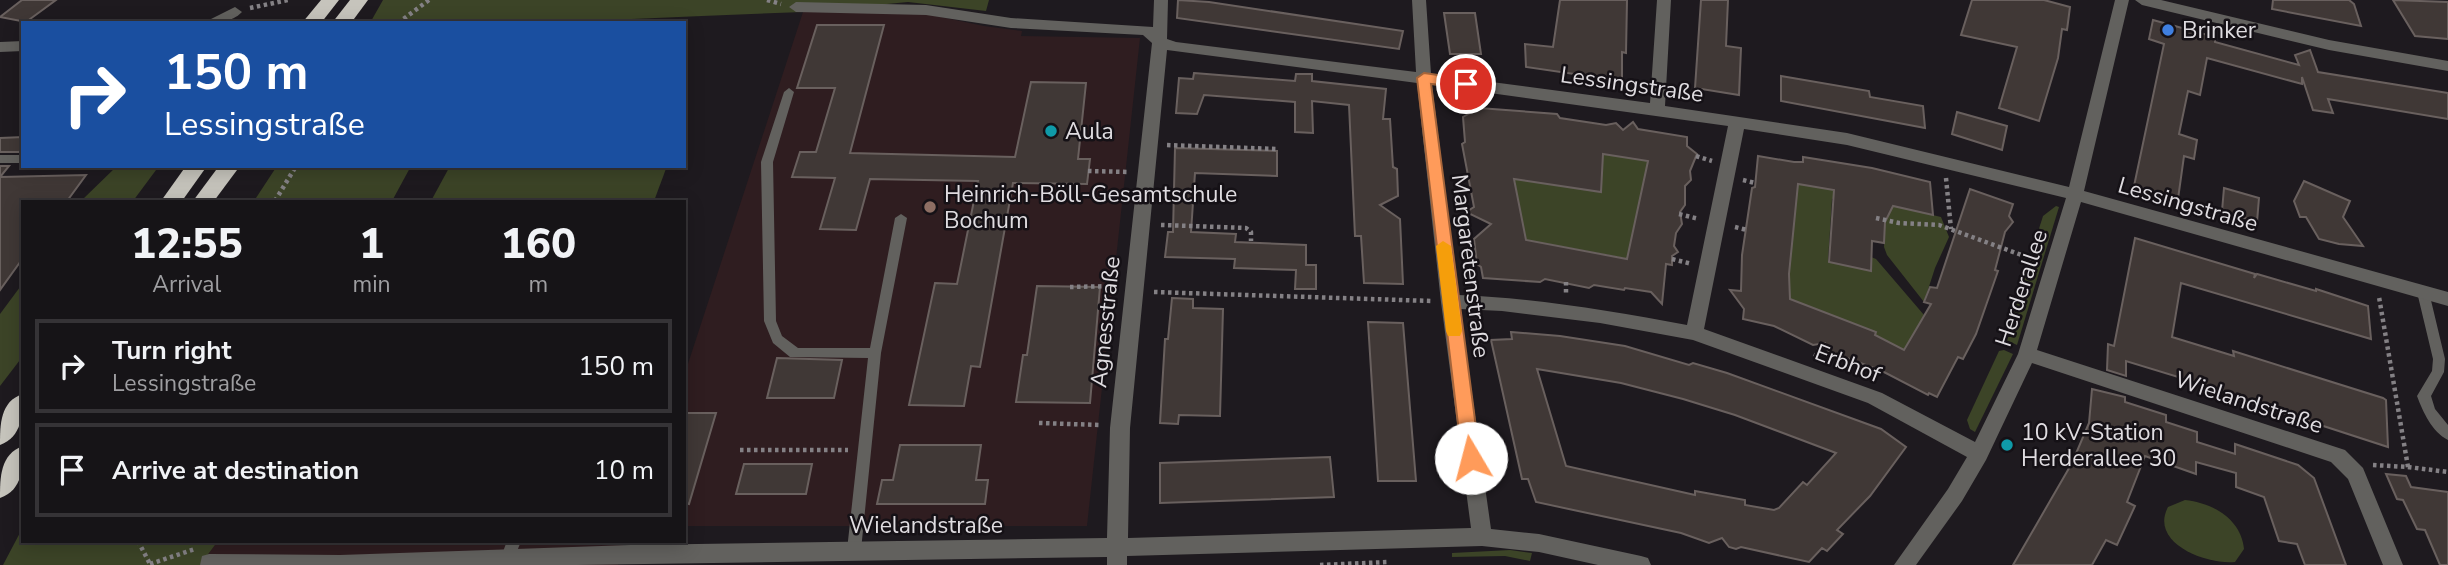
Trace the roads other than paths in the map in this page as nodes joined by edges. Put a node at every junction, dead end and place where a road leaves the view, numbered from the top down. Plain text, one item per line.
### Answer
1 (330, 0) edge
2 (359, 0) edge
3 (1161, 0) edge
4 (1419, 0) edge
5 (1664, 0) edge
6 (2122, 0) edge
7 (2141, 0) edge
8 (796, 7) dead end
9 (235, 12) road end
10 (215, 21) edge
11 (313, 21) edge
12 (343, 21) edge
13 (1160, 42) junction
14 (21, 46) edge
15 (0, 47) edge
16 (2448, 66) edge
17 (1424, 78) junction
18 (789, 92) dead end
19 (1657, 109) junction
20 (1737, 122) junction
21 (0, 159) edge
22 (21, 159) edge
23 (196, 168) edge
24 (228, 168) edge
25 (2075, 195) junction
26 (172, 200) edge
27 (204, 200) edge
28 (901, 218) dead end
29 (2423, 292) junction
30 (2448, 299) edge
31 (1450, 302) junction
32 (1694, 333) junction
33 (875, 353) junction
34 (2027, 354) junction
35 (21, 406) edge
36 (2448, 434) edge
37 (0, 435) edge
38 (1979, 454) junction
39 (21, 459) edge
40 (1, 487) edge
41 (1482, 537) junction
42 (511, 549) edge
43 (854, 550) junction
44 (1117, 556) edge
45 (629, 559) edge
46 (209, 563) road end
47 (1641, 565) edge
48 (1904, 565) edge
49 (2393, 565) edge

1 - 11 highway
2 - 12 highway
3 - 13 street, Agnesstraße
4 - 17 street, Margaretenstraße
5 - 19 street
6 - 25 street, Herderallee
7 - 16 street
8 - 13 street, Lessingstraße
9 - 10 street
13 - 17 street, Lessingstraße
13 - 44 street, Agnesstraße
14 - 15 street
17 - 19 street, Lessingstraße
17 - 31 street, Margaretenstraße
18 - 33 lane
19 - 20 street, Lessingstraße
20 - 25 street, Lessingstraße
20 - 32 street
21 - 22 lane
23 - 26 highway
24 - 27 highway
25 - 29 street, Lessingstraße
25 - 34 street, Herderallee
28 - 33 lane
29 - 30 street, Lessingstraße
29 - 36 lane
31 - 32 street, Erbhof
31 - 41 street, Margaretenstraße
32 - 38 street, Erbhof
33 - 43 lane
34 - 38 street, Herderallee
34 - 49 street, Wielandstraße
35 - 37 highway
38 - 48 street, Herderallee
39 - 40 highway
41 - 44 street, Wielandstraße
41 - 47 street, Wielandstraße
42 - 45 street, Wielandstraße
42 - 46 street, Wielandstraße
43 - 44 street, Wielandstraße
43 - 45 street, Wielandstraße

